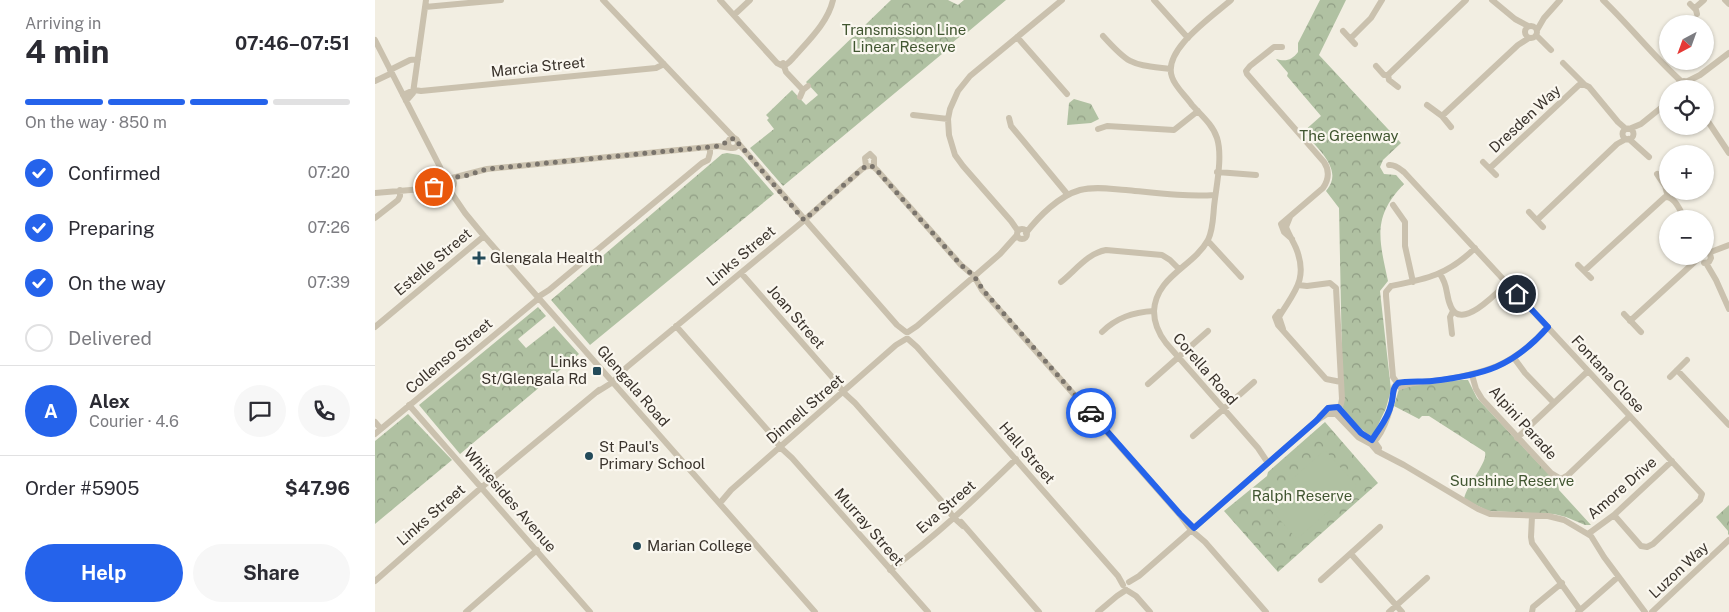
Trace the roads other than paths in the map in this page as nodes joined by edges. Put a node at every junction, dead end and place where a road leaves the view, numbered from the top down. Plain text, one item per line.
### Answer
1 (501, 0) edge
2 (603, 0) edge
3 (720, 0) edge
4 (750, 0) edge
5 (833, 0) edge
6 (1062, 0) edge
7 (1154, 0) edge
8 (1231, 0) edge
9 (1382, 0) edge
10 (1466, 0) edge
11 (1492, 0) edge
12 (1560, 0) edge
13 (1603, 0) edge
14 (1704, 0) edge
15 (1725, 0) edge
16 (425, 3) edge
17 (1729, 4) edge
18 (1694, 9) dead end
19 (733, 15) junction
20 (1343, 30) dead end
21 (1530, 31) junction
22 (1103, 36) dead end
23 (1017, 37) junction
24 (1189, 38) junction
25 (375, 40) edge
26 (1282, 47) dead end
27 (1551, 50) dead end
28 (1729, 53) edge
29 (418, 59) junction
30 (1563, 63) dead end
31 (664, 64) junction
32 (784, 65) junction
33 (1376, 66) dead end
34 (1170, 69) junction
35 (391, 71) junction
36 (1388, 75) junction
37 (1700, 76) junction
38 (1676, 80) edge
39 (1691, 80) edge
40 (1697, 80) edge
41 (375, 81) edge
42 (1585, 85) junction
43 (1399, 88) dead end
44 (414, 90) junction
45 (804, 91) dead end
46 (1067, 94) dead end
47 (405, 98) junction
48 (1427, 105) dead end
49 (1659, 109) edge
50 (1198, 112) junction
51 (913, 115) dead end
52 (1442, 116) junction
53 (1009, 118) dead end
54 (948, 119) junction
55 (1451, 127) dead end
56 (1098, 129) dead end
57 (1714, 130) edge
58 (1628, 134) junction
59 (733, 143) junction
60 (708, 147) junction
61 (1729, 153) edge
62 (1649, 157) dead end
63 (1483, 162) dead end
64 (1389, 166) dead end
65 (1490, 168) junction
66 (1217, 172) junction
67 (1657, 174) dead end
68 (1256, 175) dead end
69 (1496, 175) dead end
70 (1659, 177) edge
71 (449, 183) junction
72 (397, 191) junction
73 (375, 193) edge
74 (1068, 195) junction
75 (1215, 197) junction
76 (1662, 200) edge
77 (1393, 205) dead end
78 (1529, 212) dead end
79 (375, 218) edge
80 (804, 220) junction
81 (1537, 220) junction
82 (1543, 227) dead end
83 (1021, 233) junction
84 (484, 236) junction
85 (1208, 241) junction
86 (1729, 245) edge
87 (1475, 248) junction
88 (1714, 254) edge
89 (1578, 265) dead end
90 (1693, 265) edge
91 (1708, 265) edge
92 (1179, 269) junction
93 (1585, 271) junction
94 (741, 273) junction
95 (1440, 274) junction
96 (1241, 277) dead end
97 (972, 278) junction
98 (1591, 278) dead end
99 (1061, 282) dead end
100 (1299, 282) junction
101 (1413, 282) junction
102 (1507, 283) junction
103 (539, 298) junction
104 (1729, 309) edge
105 (1155, 311) junction
106 (1453, 311) junction
107 (1624, 314) dead end
108 (1630, 321) junction
109 (676, 326) junction
110 (375, 327) edge
111 (1548, 327) junction
112 (1209, 331) dead end
113 (1102, 332) dead end
114 (1641, 332) dead end
115 (1452, 334) dead end
116 (907, 336) junction
117 (1178, 357) junction
118 (1514, 358) junction
119 (1687, 360) dead end
120 (1677, 370) junction
121 (1588, 371) junction
122 (1473, 375) junction
123 (1670, 377) dead end
124 (1341, 379) junction
125 (611, 380) junction
126 (1255, 382) dead end
127 (1148, 384) dead end
128 (1398, 384) junction
129 (844, 391) junction
130 (1554, 403) junction
131 (409, 405) junction
132 (1224, 409) junction
133 (1337, 409) junction
134 (1630, 416) junction
135 (375, 422) edge
136 (1729, 425) edge
137 (381, 429) junction
138 (375, 434) edge
139 (1193, 436) dead end
140 (1517, 438) junction
141 (1373, 442) junction
142 (782, 446) junction
143 (1017, 461) junction
144 (1270, 461) junction
145 (1672, 461) junction
146 (482, 488) junction
147 (718, 502) junction
148 (1614, 515) junction
149 (954, 516) junction
150 (1532, 516) junction
151 (1381, 527) dead end
152 (1193, 529) junction
153 (1588, 534) junction
154 (1727, 543) edge
155 (537, 550) junction
156 (1351, 554) junction
157 (892, 571) junction
158 (1618, 577) junction
159 (1427, 578) dead end
160 (1321, 580) dead end
161 (375, 581) edge
162 (1562, 583) junction
163 (1127, 586) junction
164 (1396, 606) junction
165 (1579, 611) edge
166 (466, 612) edge
167 (590, 612) edge
168 (815, 612) edge
169 (928, 612) edge
170 (1039, 612) edge
171 (1098, 612) edge
172 (1150, 612) edge
173 (1266, 612) edge
174 (1389, 612) edge
175 (1402, 612) edge
176 (1532, 612) edge
177 (1645, 612) edge
178 (1652, 612) edge

1 - 16 street
2 - 31 street
3 - 19 street
4 - 19 street
5 - 32 street
6 - 23 street
7 - 24 street
8 - 24 street
9 - 20 street
10 - 36 street
11 - 21 street
12 - 21 street
13 - 38 street
14 - 18 street
15 - 17 street
16 - 29 street
19 - 32 street
21 - 27 street
21 - 52 street
22 - 34 street
23 - 46 street
23 - 54 street
24 - 34 street
25 - 35 street, Glengala Road
26 - 100 street
28 - 37 street
29 - 35 street
29 - 44 street
30 - 42 street
31 - 44 street, Marcia Street
31 - 59 street
32 - 45 street
33 - 36 street
34 - 50 street
35 - 41 street
35 - 47 street, Glengala Road
36 - 43 street
37 - 39 street
37 - 40 street
42 - 58 street, Dresden Way
42 - 65 street, Dresden Way
44 - 47 street
47 - 71 street, Glengala Road
48 - 52 street
49 - 58 street
50 - 56 street
50 - 66 street
51 - 54 street
52 - 55 street
53 - 74 street
54 - 83 street
57 - 61 street
58 - 62 street
58 - 81 street
59 - 60 street, Hall Street
59 - 80 street, Hall Street
60 - 71 street, Hall Street
60 - 103 street, Collenso Street
63 - 65 street, Dresden Way
64 - 87 street, Fontana Close
65 - 69 street, Dresden Way
66 - 68 street
66 - 75 street
67 - 70 street
71 - 72 street
71 - 84 street, Glengala Road
72 - 73 street
72 - 79 street
74 - 75 street, Dinnell Street
74 - 83 street, Dinnell Street
75 - 85 street
76 - 93 street
77 - 101 street
78 - 81 street
80 - 94 street, Links Street
80 - 97 street, Links Street
80 - 116 street, Hall Street
81 - 82 street
83 - 97 street, Dinnell Street
84 - 103 street, Glengala Road
84 - 110 street, Estelle Street
85 - 92 street, Corella Road
85 - 96 street
86 - 88 street
87 - 95 street
87 - 102 street, Fontana Close
89 - 93 street
90 - 108 street
91 - 104 street
92 - 99 street
92 - 105 street, Corella Road
93 - 98 street
94 - 109 street, Links Street
94 - 129 street, Joan Street
95 - 101 street
95 - 106 street
97 - 116 street, Dinnell Street
97 - 152 street
100 - 124 street
100 - 124 street
101 - 128 street
102 - 106 street
102 - 111 street, Fontana Close
103 - 125 street, Glengala Road
103 - 131 street, Collenso Street
105 - 113 street
105 - 117 street, Corella Road
106 - 115 street
107 - 108 street
108 - 114 street
109 - 125 street, Links Street
109 - 142 street, Murray Street
111 - 118 street
111 - 121 street, Fontana Close
112 - 117 street
116 - 129 street, Dinnell Street
116 - 143 street, Hall Street
117 - 127 street
117 - 132 street, Corella Road
118 - 122 street
118 - 130 street
119 - 120 street
120 - 123 street
120 - 136 street
121 - 130 street
121 - 134 street, Fontana Close
122 - 128 street
122 - 140 street, Alpini Parade
124 - 133 street
125 - 146 street, Links Street
125 - 147 street, Glengala Road
126 - 132 street
128 - 141 street
129 - 142 street, Dinnell Street
129 - 149 street, Joan Street
130 - 140 street
131 - 137 street, Collenso Street
131 - 146 street, Whitesides Avenue
132 - 139 street
132 - 144 street, Corella Road
133 - 141 street
133 - 144 street
134 - 140 street, Alpini Parade
134 - 145 street, Fontana Close
135 - 137 street
137 - 138 street, Collenso Street
141 - 150 street
142 - 147 street, Dinnell Street
142 - 157 street, Murray Street
143 - 149 street, Eva Street
143 - 163 street, Hall Street
144 - 152 street
145 - 148 street, Amore Drive
145 - 148 street, Fontana Close
146 - 155 street, Whitesides Avenue
146 - 161 street, Links Street
147 - 168 street, Glengala Road
148 - 153 street, Amore Drive
149 - 157 street, Eva Street
149 - 170 street, Joan Street
150 - 153 street
150 - 162 street
151 - 156 street
152 - 163 street
152 - 173 street
153 - 158 street
154 - 178 street, Luzon Way
155 - 166 street
155 - 167 street, Whitesides Avenue
156 - 160 street
156 - 164 street
157 - 169 street, Murray Street
158 - 165 street
158 - 177 street
159 - 164 street
162 - 165 street
162 - 176 street
163 - 171 street
163 - 172 street, Hall Street
164 - 174 street
164 - 175 street

